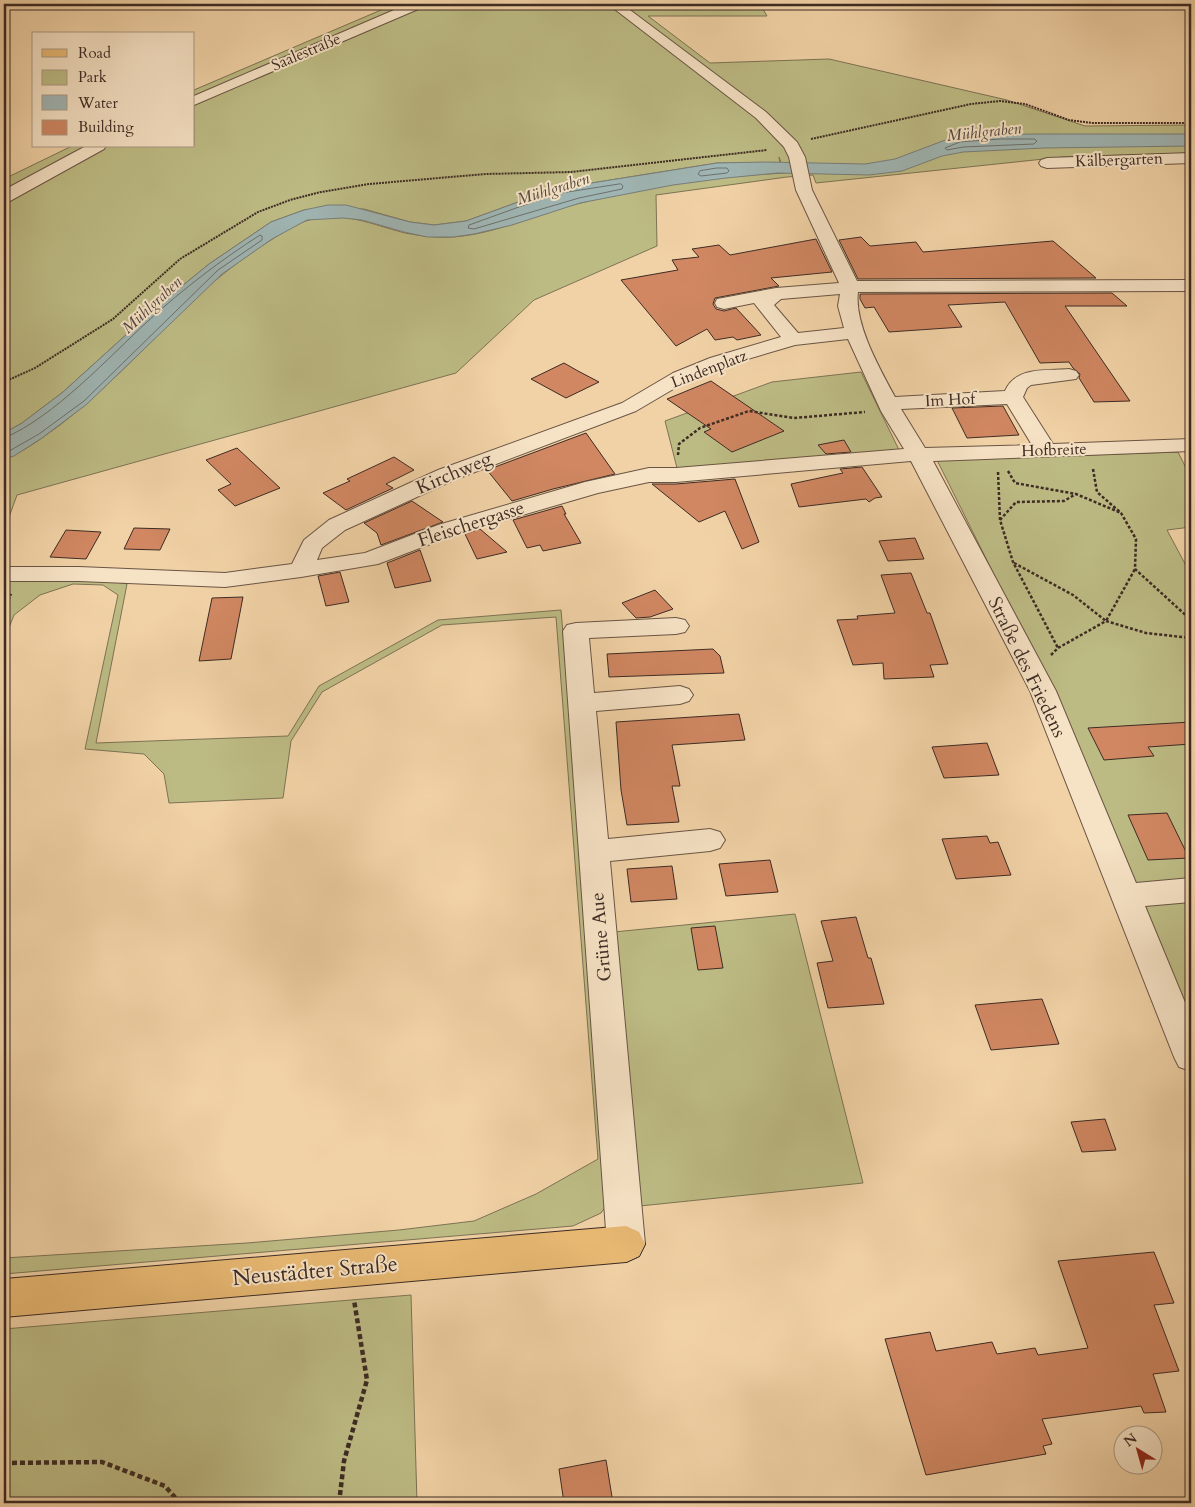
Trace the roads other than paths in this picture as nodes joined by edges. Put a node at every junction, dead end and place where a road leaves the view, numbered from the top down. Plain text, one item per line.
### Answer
1 (418, 4) edge
2 (614, 4) edge
3 (195, 101) edge
4 (94, 148) edge
5 (1191, 158) edge
6 (1047, 163) dead end
7 (4, 197) edge
8 (1191, 285) edge
9 (850, 287) junction
10 (776, 294) junction
11 (724, 303) dead end
12 (855, 333) junction
13 (793, 339) junction
14 (1069, 375) dead end
15 (1013, 397) junction
16 (629, 407) joint
17 (889, 407) junction
18 (1191, 445) edge
19 (1046, 450) junction
20 (918, 454) junction
21 (301, 570) junction
22 (14, 574) edge
23 (676, 626) dead end
24 (680, 695) dead end
25 (582, 703) junction
26 (710, 840) dead end
27 (594, 852) junction
28 (1191, 890) edge
29 (1126, 896) junction
30 (1191, 1057) edge
31 (626, 1244) joint
32 (4, 1298) edge

1 - 3 street, Saalestraße
2 - 9 street, Straße des Friedens
4 - 7 street
5 - 6 street, Kälbergarten
8 - 9 street
9 - 10 street
9 - 12 street, Straße des Friedens
10 - 11 street
10 - 13 street
12 - 13 street, Lindenplatz
12 - 17 street, Straße des Friedens
13 - 16 street, Lindenplatz
14 - 15 street
15 - 17 street, Im Hof
15 - 19 street
16 - 21 street, Kirchweg
17 - 20 street, Straße des Friedens
18 - 19 street, Hofbreite
19 - 20 street, Hofbreite
20 - 21 street, Fleischergasse
20 - 29 street, Straße des Friedens
21 - 22 street, Fleischergasse
23 - 25 street, Grüne Aue
24 - 25 street
25 - 27 street, Grüne Aue
26 - 27 street
27 - 31 street, Grüne Aue
28 - 29 street
29 - 30 street, Straße des Friedens
31 - 32 main road, Neustädter Straße

